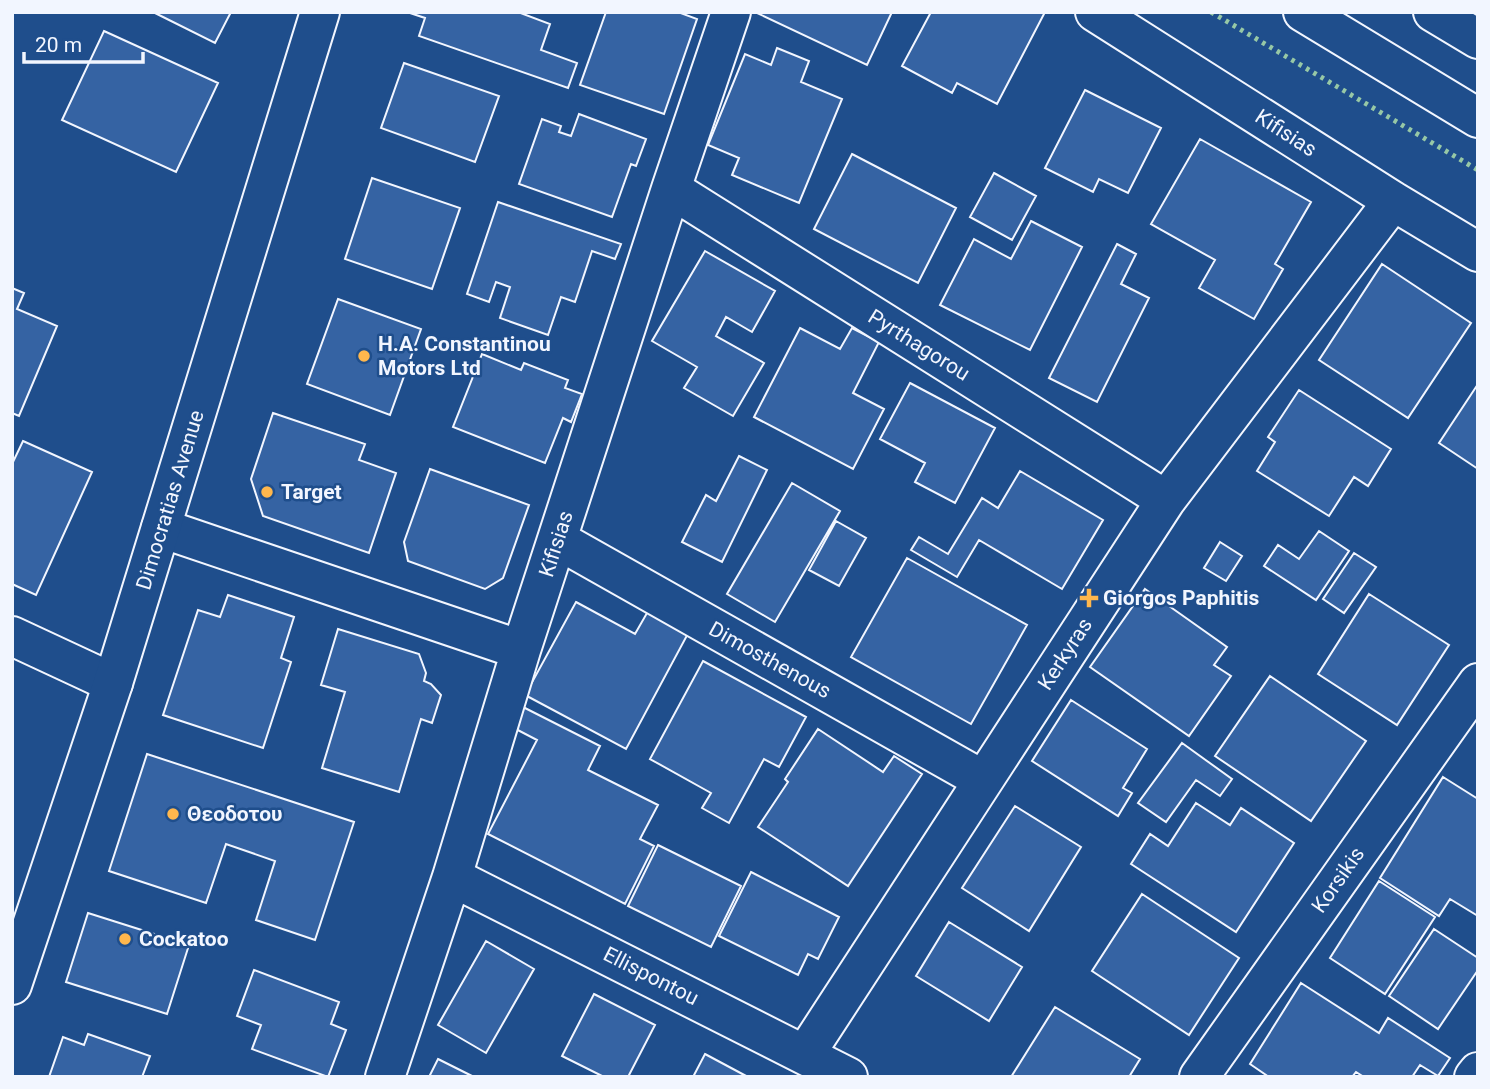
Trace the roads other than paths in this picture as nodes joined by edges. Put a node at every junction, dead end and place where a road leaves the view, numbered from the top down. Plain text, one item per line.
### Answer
1 (320, 12) edge
2 (731, 12) edge
3 (1095, 12) edge
4 (1303, 12) edge
5 (1433, 12) edge
6 (1478, 39) edge
7 (1478, 118) edge
8 (671, 189) junction
9 (1393, 201) junction
10 (1478, 251) edge
11 (1166, 500) junction
12 (161, 528) junction
13 (558, 540) junction
14 (12, 636) edge
15 (522, 650) junction
16 (113, 683) junction
17 (1478, 683) edge
18 (983, 780) junction
19 (452, 877) junction
20 (12, 985) edge
21 (806, 1053) junction
22 (1478, 1072) edge
23 (385, 1077) edge
24 (849, 1077) edge
25 (1199, 1077) edge
26 (1474, 1077) edge

1 - 12 street, Dimocratias Avenue
2 - 8 street, Kifisias
3 - 9 street, Kifisias
4 - 7 street
5 - 6 street
8 - 11 street, Pyrthagorou
8 - 13 street, Kifisias
9 - 10 street, Kifisias
9 - 11 street, Kerkyras
11 - 18 street, Kerkyras
12 - 15 street
12 - 16 street, Dimocratias Avenue
13 - 15 street, Kifisias
13 - 18 street, Dimosthenous
14 - 16 street
15 - 19 street, Kifisias
16 - 20 street, Dimocratias Avenue
17 - 25 street, Korsikis
18 - 21 street, Kerkyras
19 - 21 street, Ellispontou
19 - 23 street, Kifisias
21 - 24 street, Ellispontou
22 - 26 street

